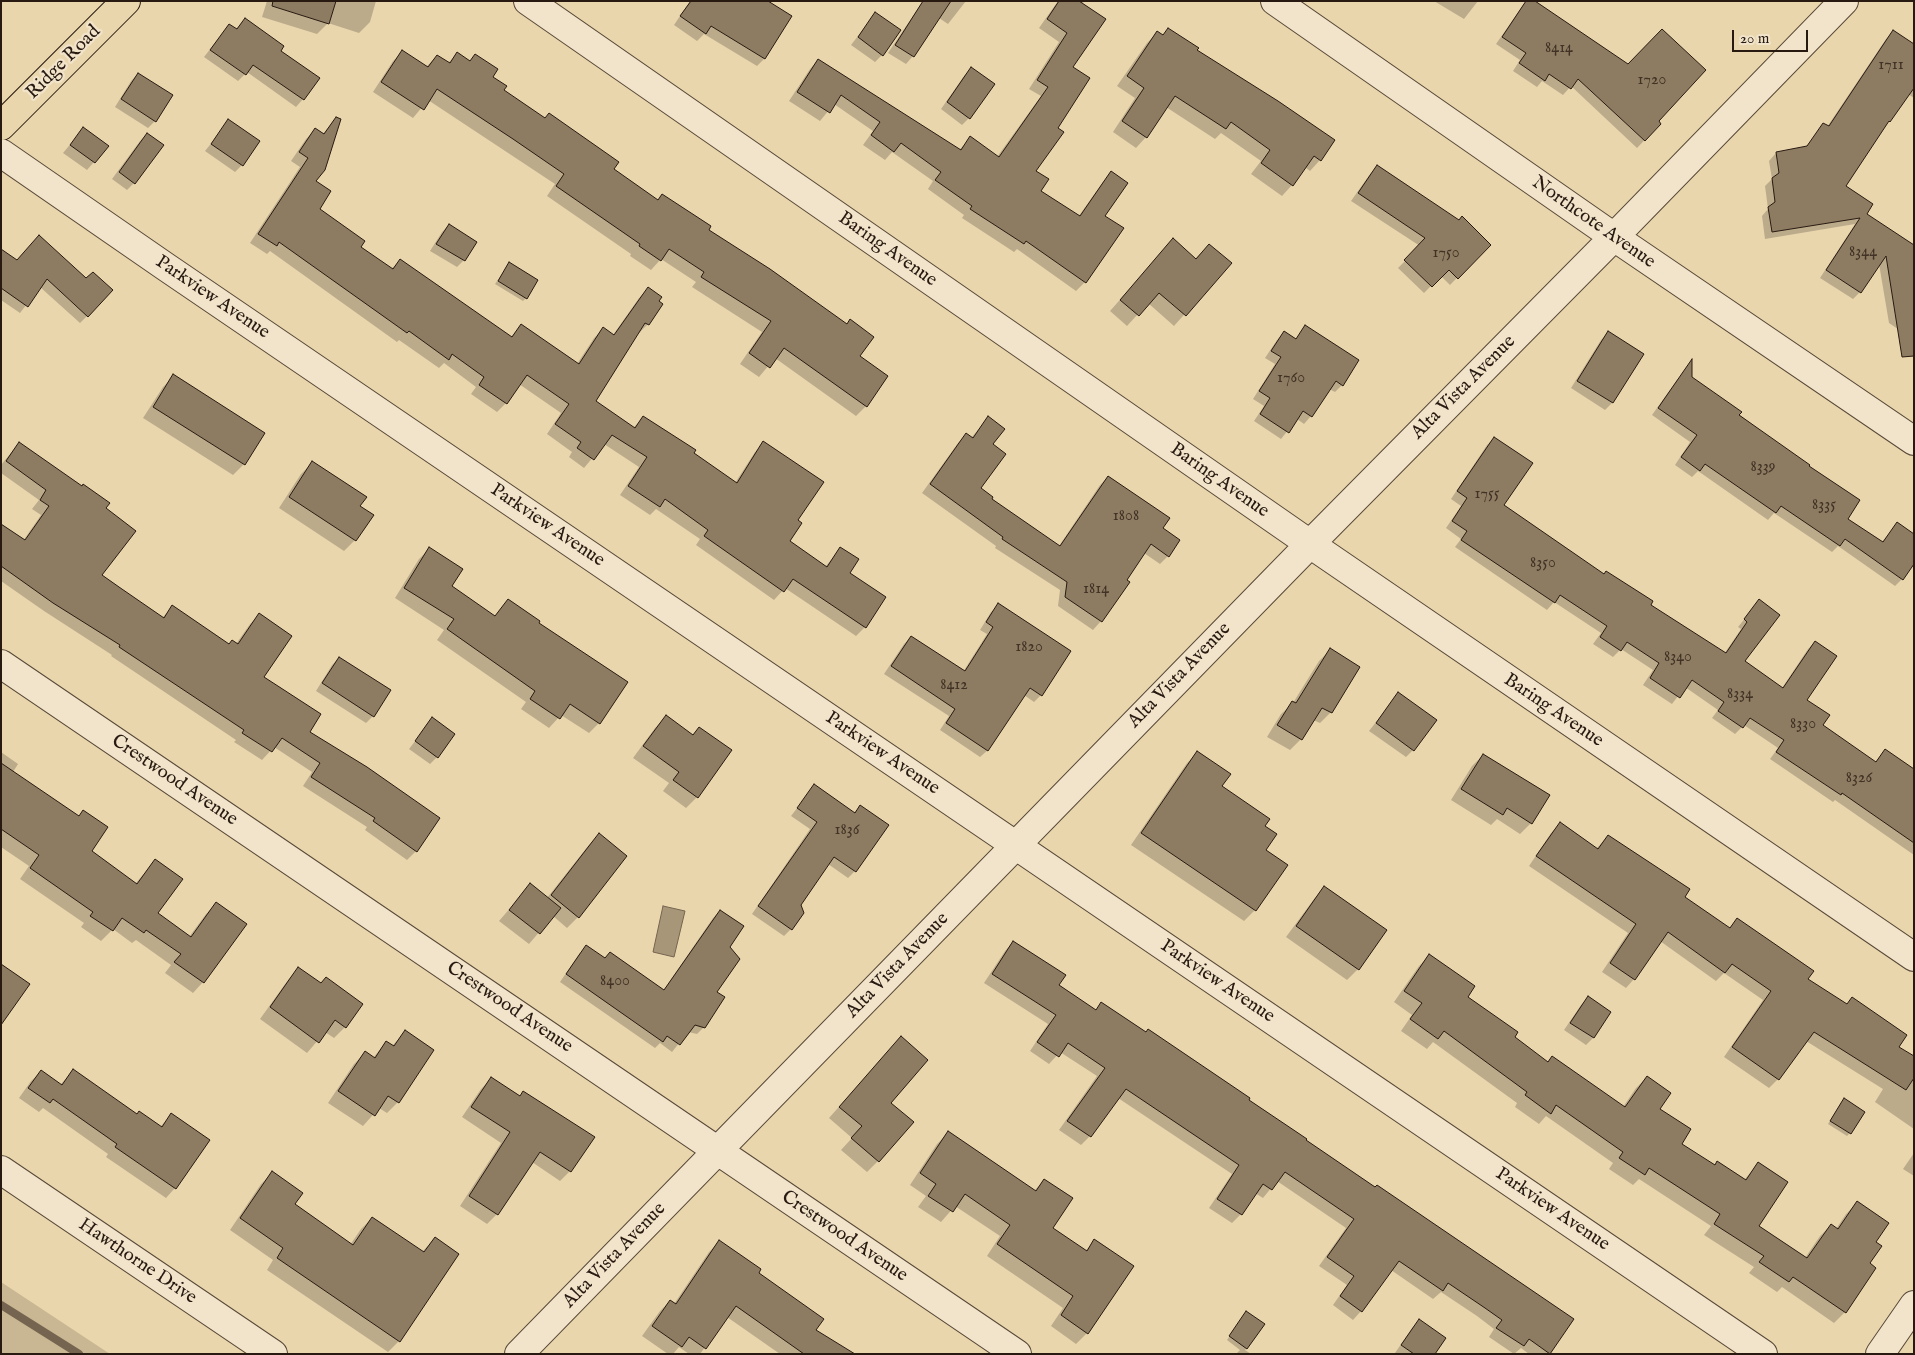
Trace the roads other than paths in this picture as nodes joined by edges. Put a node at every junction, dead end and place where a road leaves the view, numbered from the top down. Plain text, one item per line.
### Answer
1 (126, 1) edge
2 (528, 1) edge
3 (1274, 1) edge
4 (1844, 1) edge
5 (1, 126) edge
6 (1, 153) edge
7 (1614, 237) junction
8 (1914, 441) edge
9 (1310, 544) junction
10 (1, 664) edge
11 (1016, 845) junction
12 (1914, 957) edge
13 (717, 1151) junction
14 (1, 1170) edge
15 (1914, 1305) edge
16 (273, 1354) edge
17 (519, 1354) edge
18 (1017, 1354) edge
19 (1764, 1354) edge
20 (1880, 1354) edge

1 - 5 main road, Ridge Road
2 - 9 street, Baring Avenue
3 - 7 street, Northcote Avenue
4 - 7 street, Alta Vista Avenue
6 - 11 street, Parkview Avenue
7 - 8 street, Northcote Avenue
7 - 9 street, Alta Vista Avenue
9 - 11 street, Alta Vista Avenue
9 - 12 street, Baring Avenue
10 - 13 street, Crestwood Avenue
11 - 13 street, Alta Vista Avenue
11 - 19 street, Parkview Avenue
13 - 17 street, Alta Vista Avenue
13 - 18 street, Crestwood Avenue
14 - 16 street, Hawthorne Drive
15 - 20 street

